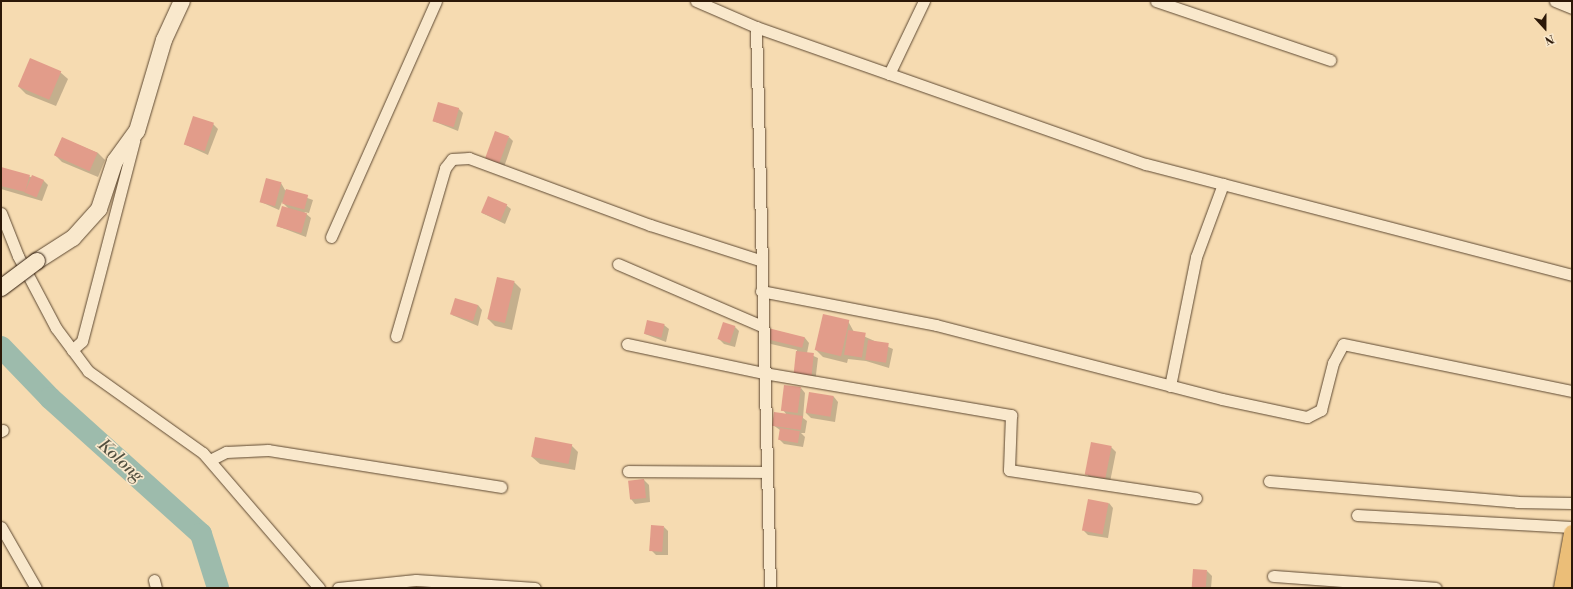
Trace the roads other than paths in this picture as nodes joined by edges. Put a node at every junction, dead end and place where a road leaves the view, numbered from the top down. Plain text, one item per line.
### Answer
1 (182, 1) edge
2 (436, 1) edge
3 (696, 1) edge
4 (924, 1) edge
5 (1156, 1) edge
6 (1555, 1) edge
7 (1572, 8) edge
8 (756, 27) junction
9 (1330, 60) dead end
10 (890, 74) junction
11 (137, 131) junction
12 (1223, 184) junction
13 (1, 213) edge
14 (331, 237) dead end
15 (760, 260) junction
16 (618, 264) dead end
17 (1572, 275) edge
18 (1, 288) edge
19 (761, 291) junction
20 (762, 326) junction
21 (396, 336) dead end
22 (628, 344) dead end
23 (72, 350) junction
24 (764, 373) junction
25 (1170, 386) junction
26 (1572, 391) edge
27 (210, 460) junction
28 (628, 470) dead end
29 (767, 472) junction
30 (1269, 482) dead end
31 (501, 487) dead end
32 (1196, 498) dead end
33 (1572, 503) edge
34 (1357, 515) dead end
35 (1, 527) edge
36 (1572, 527) edge
37 (1572, 533) edge
38 (1273, 576) dead end
39 (36, 588) edge
40 (319, 588) edge
41 (338, 588) edge
42 (535, 588) edge
43 (770, 588) edge
44 (1436, 588) edge
45 (1562, 588) edge

1 - 11 street
2 - 14 street
3 - 8 street
4 - 10 street
5 - 9 street
6 - 7 street
8 - 10 street
8 - 15 street
10 - 12 street
11 - 18 street, bridge
11 - 23 street
12 - 17 street
12 - 25 street
13 - 23 street
15 - 19 street
15 - 21 street
16 - 20 street
19 - 20 street
19 - 25 street
20 - 24 street
22 - 24 street
23 - 27 street
24 - 29 street
24 - 32 street
25 - 26 street
27 - 31 street
27 - 40 street
28 - 29 street
29 - 43 street
30 - 33 street
34 - 36 street
35 - 39 street
37 - 45 main road
38 - 44 street
41 - 42 street

